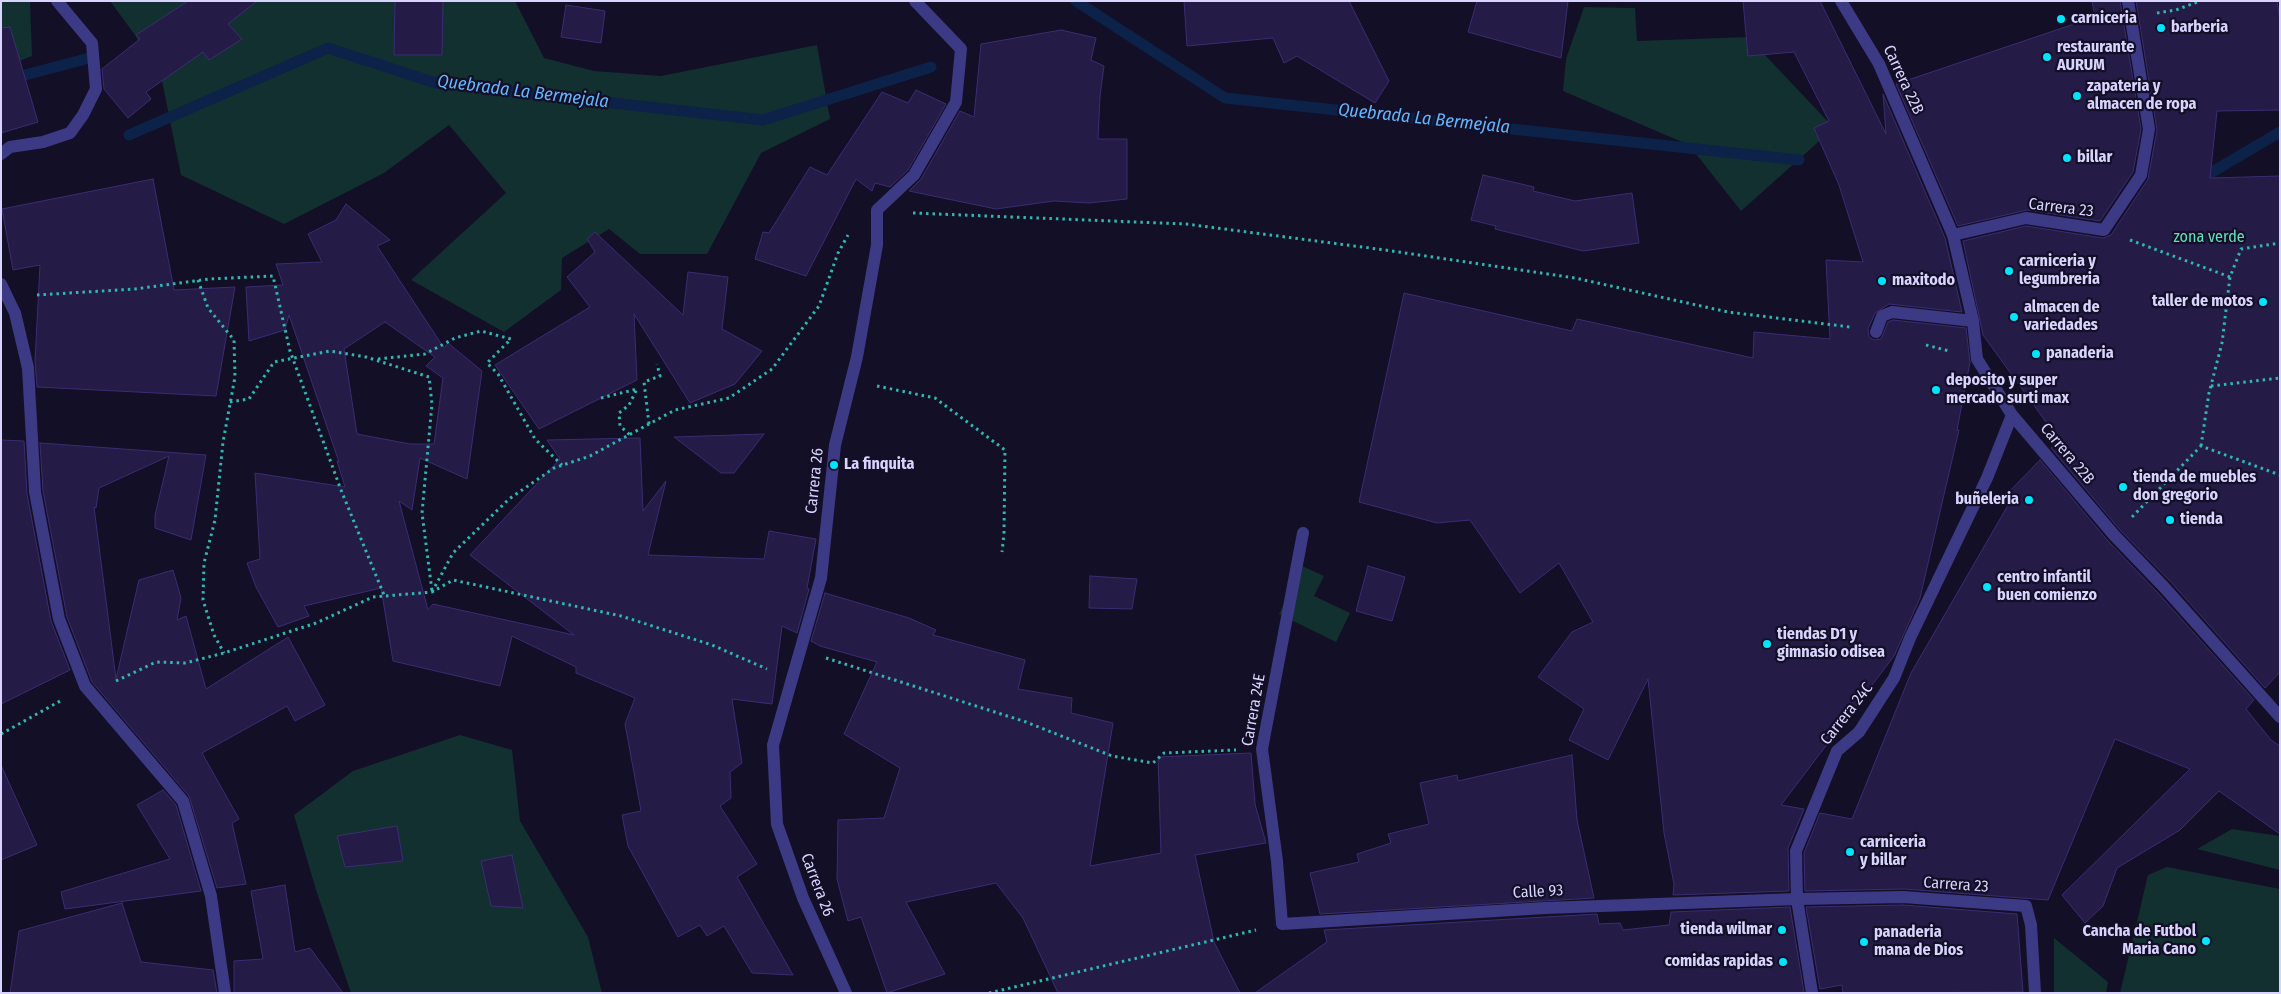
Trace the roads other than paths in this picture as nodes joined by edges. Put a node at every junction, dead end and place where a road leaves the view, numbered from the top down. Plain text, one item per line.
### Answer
1 (57, 1) edge
2 (916, 1) edge
3 (1842, 1) edge
4 (2128, 1) edge
5 (1, 154) edge
6 (1953, 234) junction
7 (1, 284) edge
8 (1973, 321) junction
9 (1876, 332) road end
10 (2012, 415) junction
11 (1303, 533) dead end
12 (2280, 717) edge
13 (1797, 898) junction
14 (1282, 924) joint
15 (225, 993) edge
16 (846, 993) edge
17 (1812, 993) edge
18 (2035, 993) edge

1 - 5 street
2 - 16 street, Carrera 26
3 - 6 street, Carrera 22B
4 - 6 street, Carrera 23
6 - 8 street, Carrera 22B
7 - 15 street
8 - 9 street
8 - 10 street, Carrera 22B
10 - 12 street, Carrera 22B
10 - 13 street, Carrera 24C
11 - 14 street, Carrera 24E
13 - 14 street, Calle 93
13 - 17 street, Carrera 24C
13 - 18 street, Carrera 23

